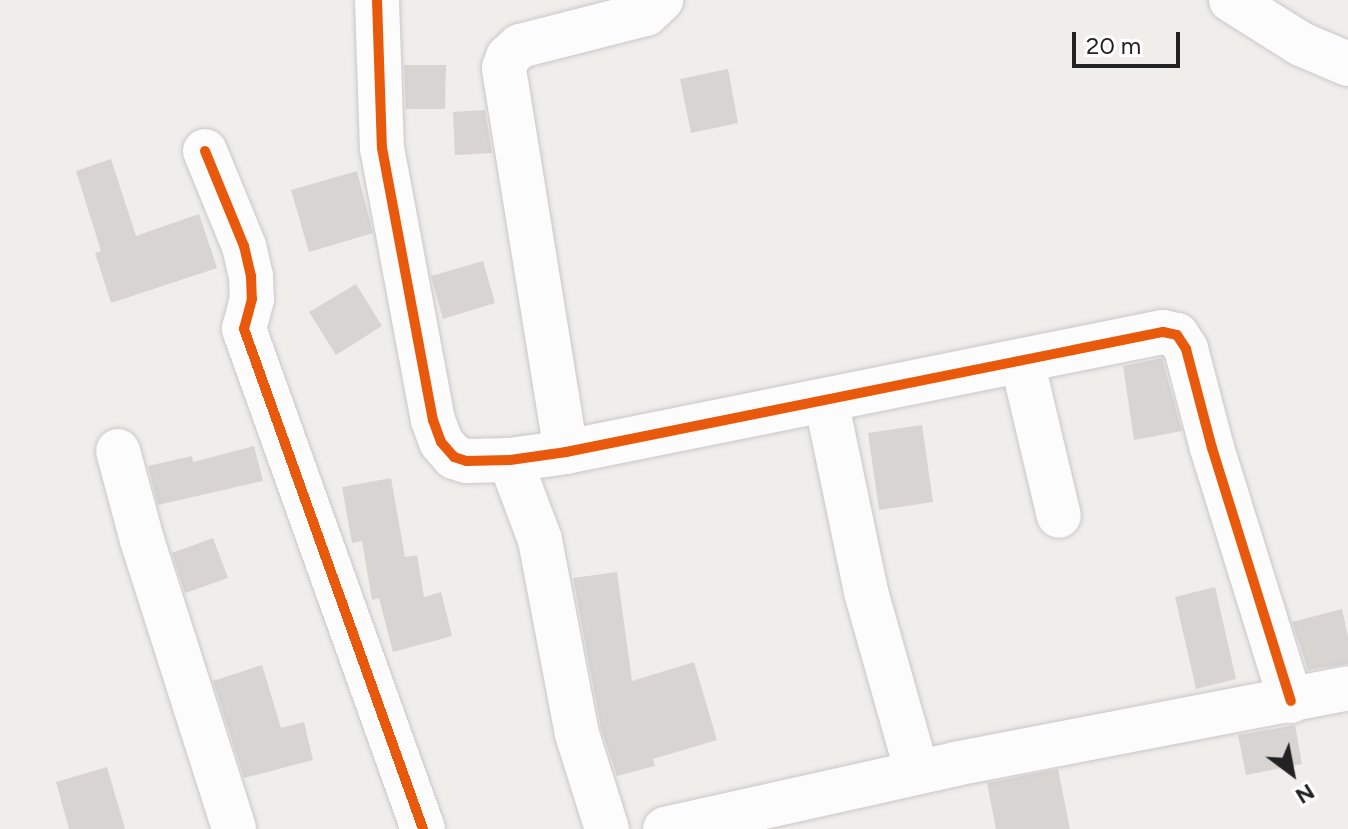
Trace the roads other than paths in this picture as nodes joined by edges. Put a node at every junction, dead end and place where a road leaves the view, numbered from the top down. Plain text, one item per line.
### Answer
1 (377, 0) edge
2 (661, 0) edge
3 (1231, 0) edge
4 (1348, 64) edge
5 (205, 151) dead end
6 (1022, 361) junction
7 (826, 400) junction
8 (118, 451) dead end
9 (566, 452) junction
10 (510, 460) junction
11 (1059, 516) dead end
12 (1348, 688) edge
13 (1291, 701) junction
14 (917, 772) junction
15 (812, 813) edge
16 (234, 829) edge
17 (423, 829) edge
18 (607, 829) edge
19 (665, 829) edge

1 - 10 street
2 - 9 street
3 - 4 street
5 - 17 street
6 - 7 street
6 - 11 street
6 - 13 street
7 - 9 street
7 - 14 street
8 - 16 street
9 - 10 street
10 - 18 street
12 - 13 street
13 - 14 street
14 - 15 street
15 - 19 street

